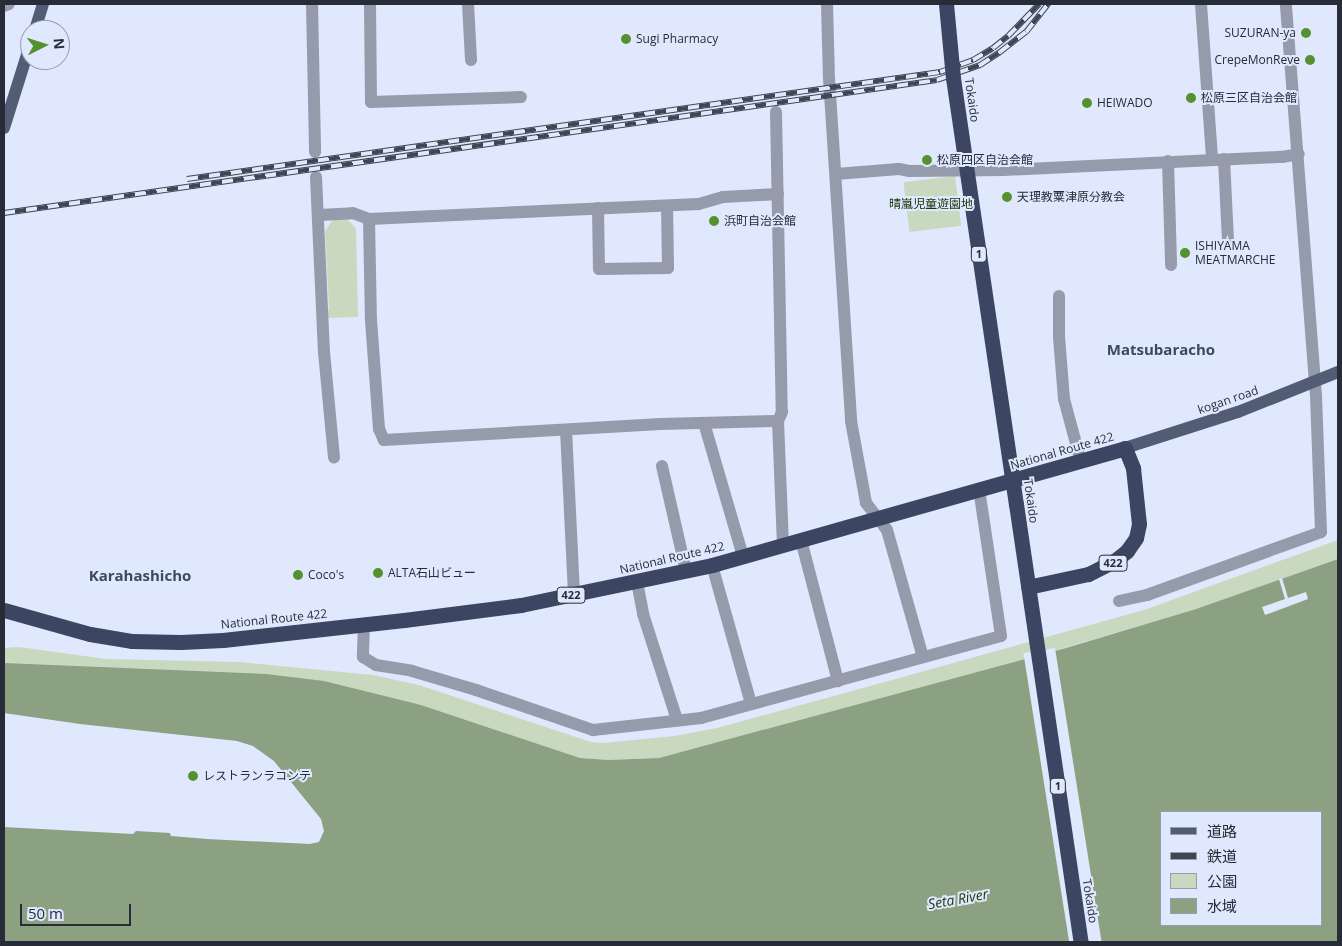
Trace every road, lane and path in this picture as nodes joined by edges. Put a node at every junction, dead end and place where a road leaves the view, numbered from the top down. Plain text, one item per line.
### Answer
1 (9, 4) edge
2 (43, 4) edge
3 (312, 4) edge
4 (370, 4) edge
5 (468, 4) edge
6 (827, 4) edge
7 (1201, 4) edge
8 (1286, 4) edge
9 (4, 6) edge
10 (946, 7) edge
11 (38, 20) edge
12 (471, 60) dead end
13 (22, 70) edge
14 (521, 97) dead end
15 (776, 112) dead end
16 (4, 128) edge
17 (315, 152) dead end
18 (1299, 154) junction
19 (1218, 159) junction
20 (1168, 161) junction
21 (967, 171) junction
22 (836, 174) junction
23 (316, 177) dead end
24 (778, 194) junction
25 (667, 206) junction
26 (598, 208) junction
27 (319, 214) junction
28 (369, 219) junction
29 (1228, 242) dead end
30 (1171, 265) dead end
31 (1059, 296) dead end
32 (996, 369) junction
33 (1338, 372) edge
34 (1314, 382) junction
35 (778, 421) junction
36 (704, 423) junction
37 (566, 430) junction
38 (1125, 448) junction
39 (334, 458) dead end
40 (1081, 462) junction
41 (662, 466) dead end
42 (1013, 480) junction
43 (979, 489) junction
44 (878, 518) junction
45 (800, 540) junction
46 (783, 545) junction
47 (743, 556) junction
48 (712, 565) junction
49 (686, 571) junction
50 (636, 582) junction
51 (1028, 587) junction
52 (574, 594) junction
53 (1119, 601) dead end
54 (4, 610) edge
55 (364, 624) junction
56 (924, 657) junction
57 (838, 681) junction
58 (751, 704) junction
59 (677, 720) junction
60 (1081, 942) edge

1 - 9 street
2 - 11 main road
3 - 17 street
4 - 14 street
5 - 12 street
6 - 22 street
7 - 19 street
8 - 18 street
10 - 21 street
10 - 32 highway, Tokaido / 1, bridge
13 - 16 main road
15 - 24 street
18 - 19 street
18 - 34 street
19 - 20 street
19 - 29 street
20 - 21 street
20 - 30 street
21 - 22 street
21 - 32 street
22 - 44 street
23 - 27 street
24 - 25 street
24 - 35 street
25 - 26 street
25 - 26 street
26 - 28 street
27 - 28 street
27 - 39 street
28 - 37 street
31 - 40 street
32 - 42 street
32 - 51 highway, Tokaido / 1, bridge
33 - 34 main road, kogan road
34 - 38 main road, kogan road
34 - 53 street
35 - 36 street
35 - 46 street
36 - 37 street
36 - 47 street
37 - 52 street
38 - 40 highway, National Route 422 / 422
38 - 51 highway, National Route 422 / 422
40 - 42 highway, National Route 422 / 422
41 - 49 street
42 - 43 highway, National Route 422 / 422
43 - 44 highway, National Route 422 / 422
43 - 56 street
44 - 45 highway, National Route 422 / 422
44 - 56 street
45 - 46 highway, National Route 422 / 422
45 - 57 street
46 - 47 highway, National Route 422 / 422
47 - 48 highway, National Route 422 / 422
48 - 49 highway, National Route 422 / 422
48 - 58 street
49 - 50 highway, National Route 422 / 422
50 - 52 highway, National Route 422 / 422
50 - 59 street
51 - 60 highway, Tokaido / 1
52 - 55 highway, National Route 422 / 422
54 - 55 highway, National Route 422 / 422
55 - 59 street
56 - 57 street
57 - 58 street
58 - 59 street

